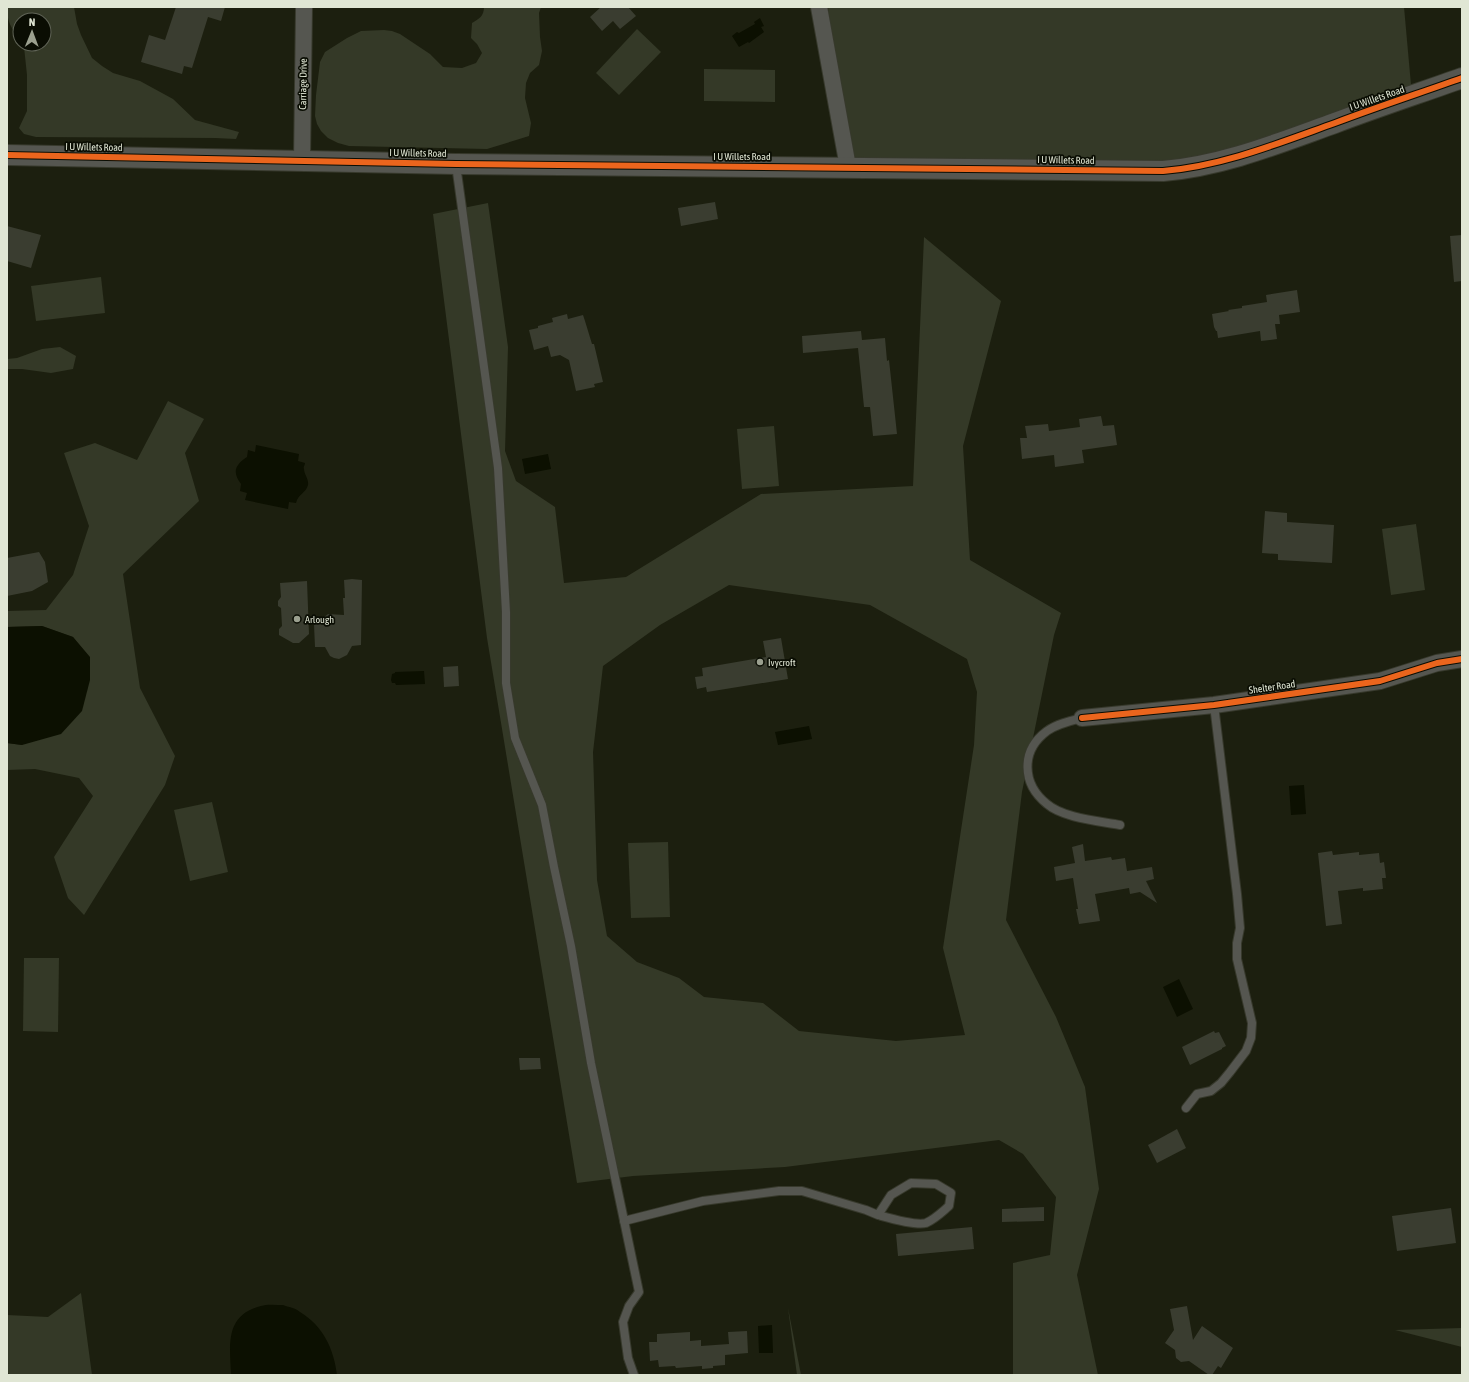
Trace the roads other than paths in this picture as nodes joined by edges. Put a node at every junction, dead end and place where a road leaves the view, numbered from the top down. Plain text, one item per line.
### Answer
1 (304, 7) edge
2 (820, 7) edge
3 (1462, 78) edge
4 (7, 155) edge
5 (302, 160) junction
6 (456, 164) junction
7 (848, 167) junction
8 (1462, 659) edge
9 (1214, 705) junction
10 (1082, 718) joint
11 (1120, 825) dead end
12 (1186, 1108) dead end
13 (878, 1215) junction
14 (624, 1221) junction
15 (634, 1375) edge

1 - 5 street, Carriage Drive
2 - 7 street
3 - 7 street, I U Willets Road
4 - 5 street, I U Willets Road
5 - 6 street, I U Willets Road
6 - 7 street, I U Willets Road
6 - 14 lane
8 - 9 street, Shelter Road
9 - 10 street, Shelter Road
9 - 12 lane
10 - 11 lane
13 - 13 lane
13 - 14 lane
14 - 15 lane

